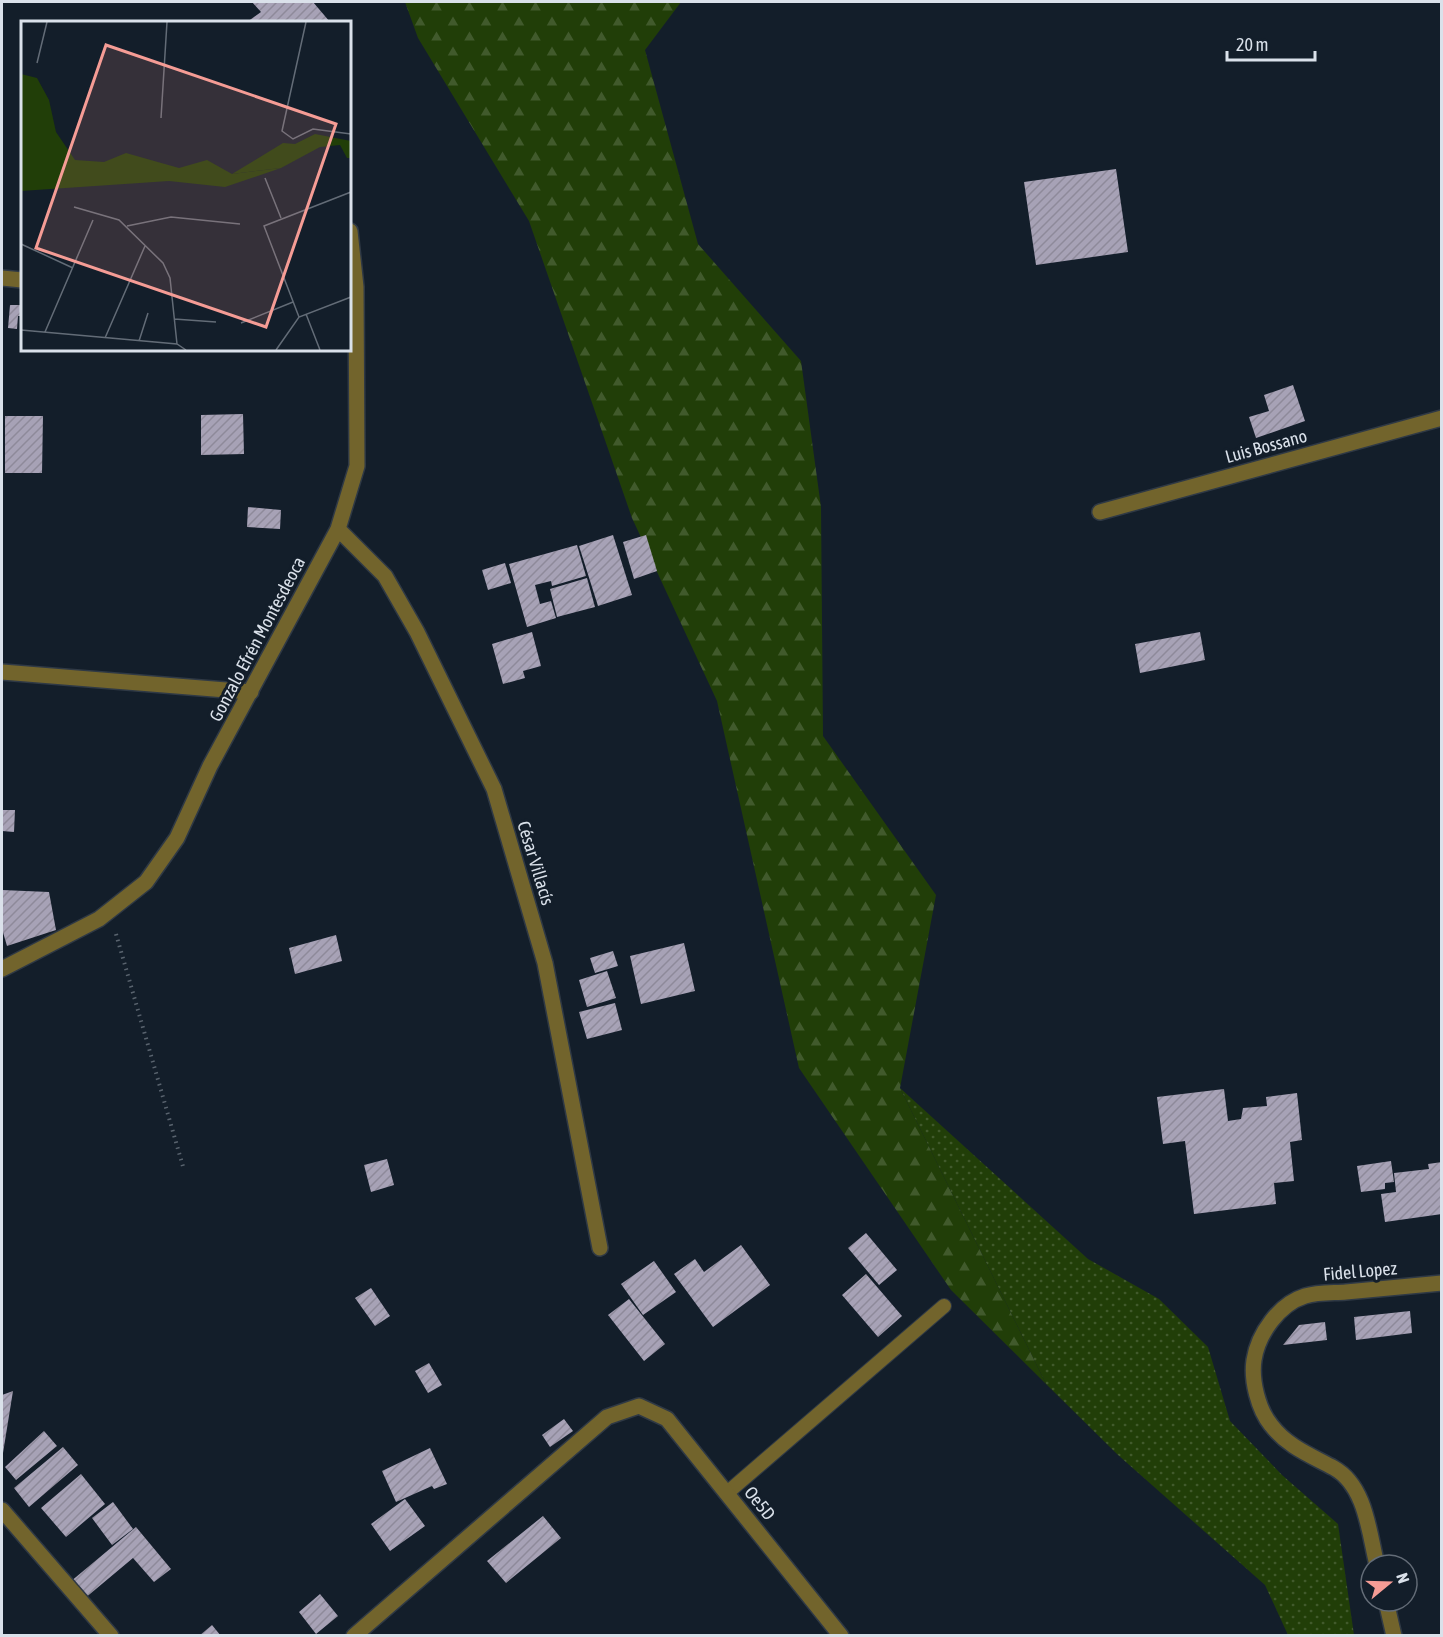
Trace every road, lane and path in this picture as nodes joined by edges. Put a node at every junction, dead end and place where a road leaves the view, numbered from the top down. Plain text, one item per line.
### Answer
1 (351, 240) edge
2 (2, 278) edge
3 (21, 280) edge
4 (1442, 418) edge
5 (1100, 512) dead end
6 (338, 529) junction
7 (2, 672) edge
8 (251, 692) junction
9 (110, 911) junction
10 (2, 969) edge
11 (184, 1170) dead end
12 (600, 1248) dead end
13 (1442, 1283) edge
14 (944, 1306) dead end
15 (727, 1493) junction
16 (2, 1510) edge
17 (1374, 1553) edge
18 (1389, 1613) edge
19 (111, 1635) edge
20 (354, 1635) edge
21 (842, 1635) edge
22 (1394, 1635) edge

1 - 6 street, Gonzalo Efrén Montesdeoca
2 - 3 street
4 - 5 street, Luis Bossano
6 - 8 street, Gonzalo Efrén Montesdeoca
6 - 12 street, César Villacís
7 - 8 street
8 - 9 street, Gonzalo Efrén Montesdeoca
9 - 10 street, Gonzalo Efrén Montesdeoca
9 - 11 path
13 - 17 street, Fidel Lopez
14 - 15 lane
15 - 20 street, Oe5D
15 - 21 street, Oe5D
16 - 19 street
18 - 22 street

